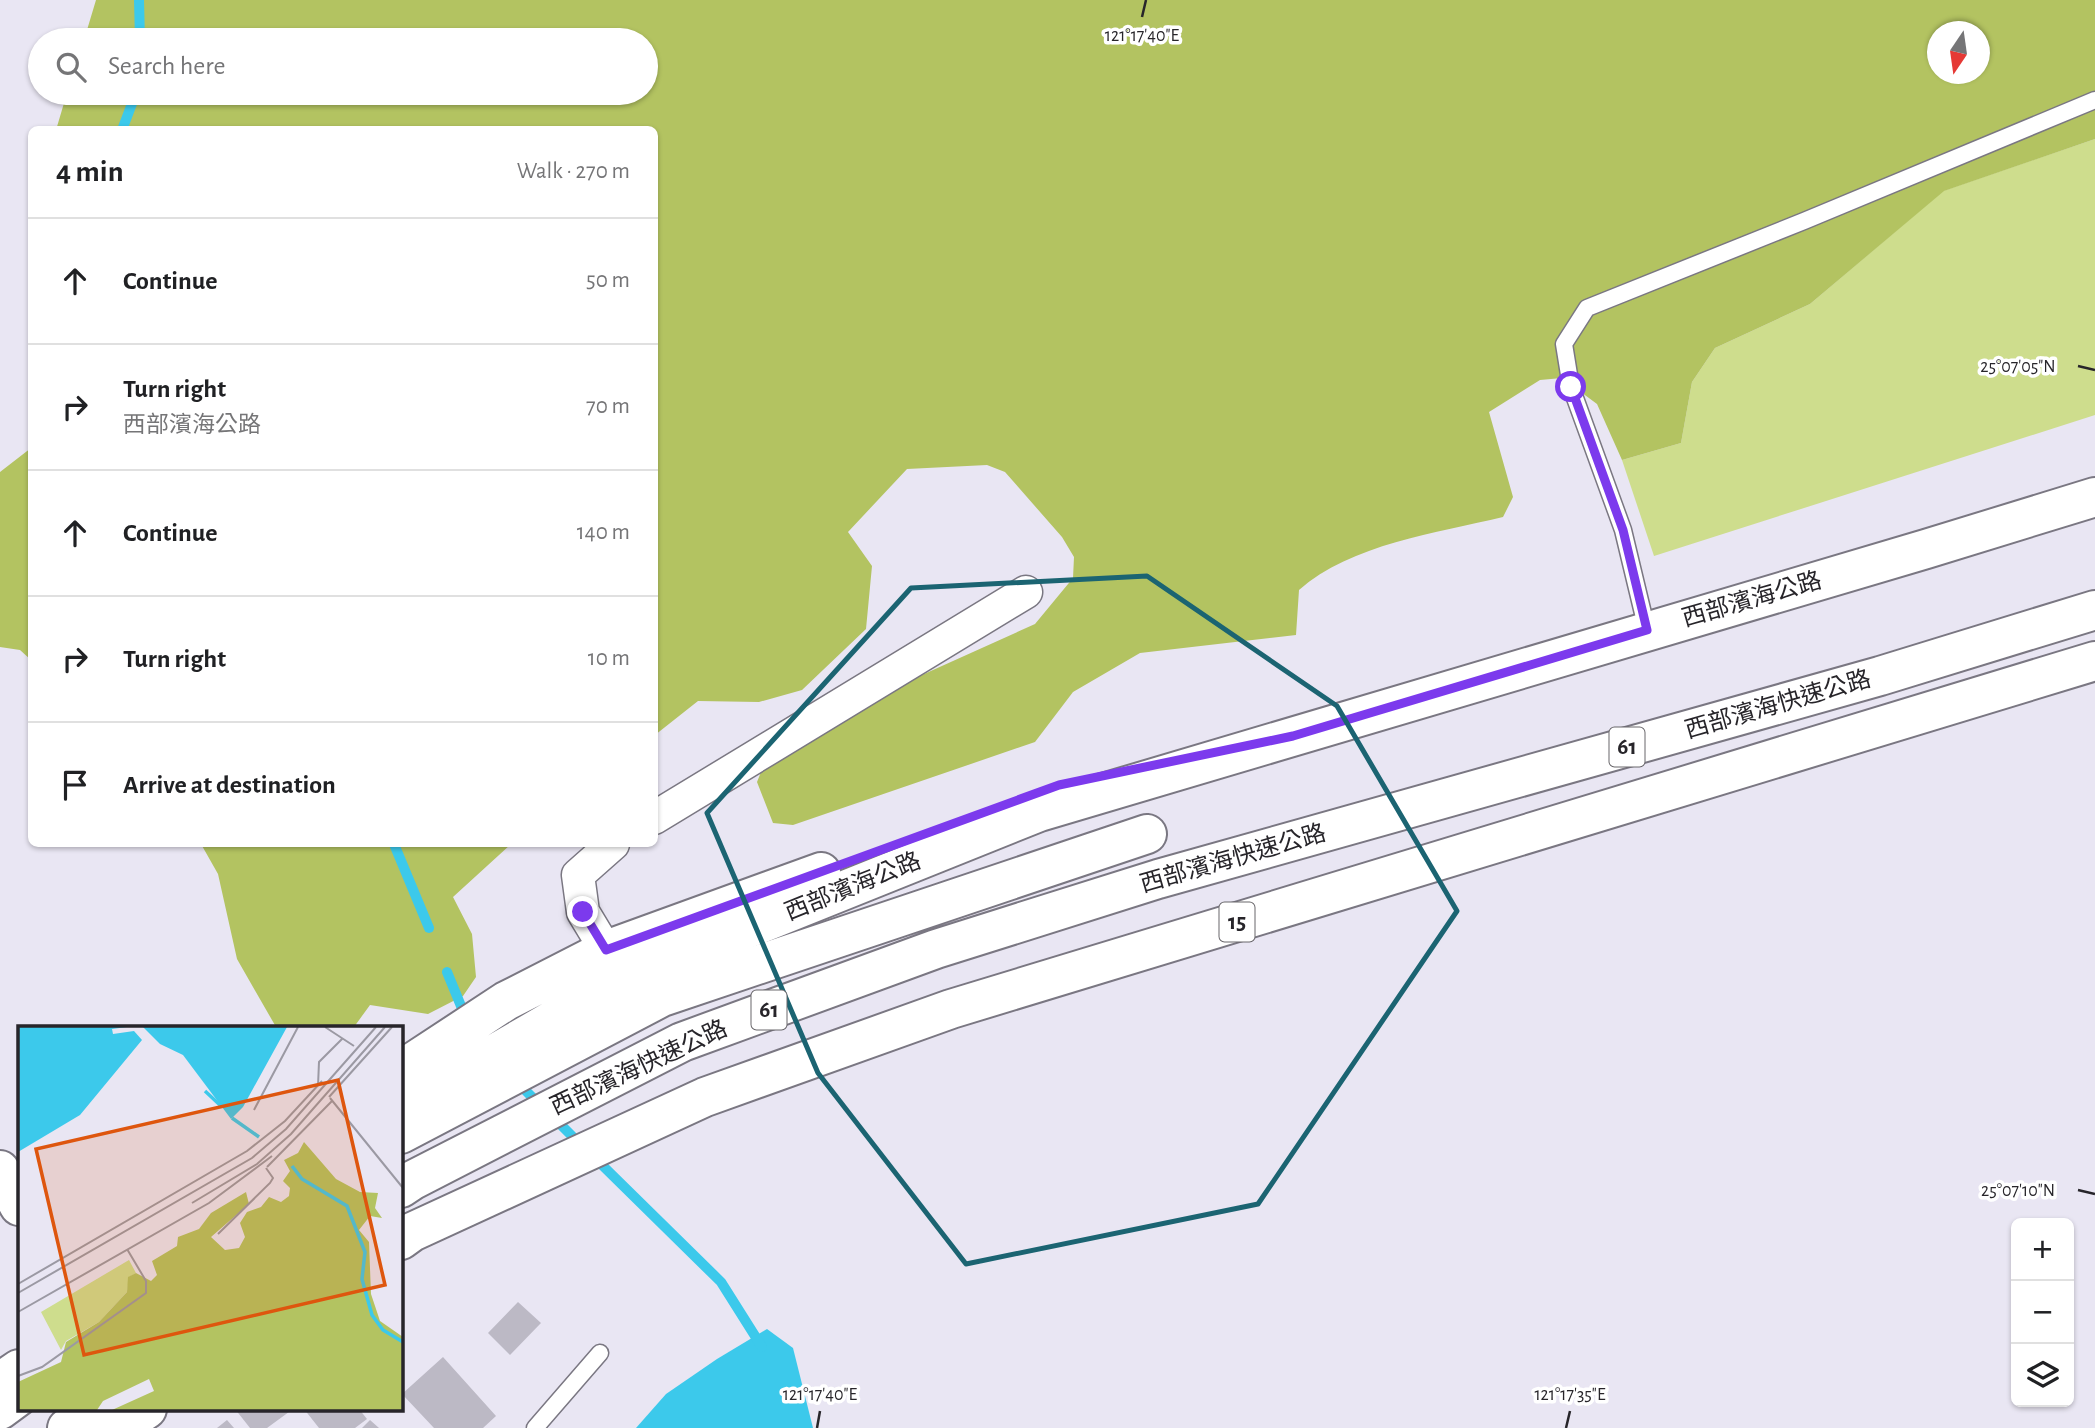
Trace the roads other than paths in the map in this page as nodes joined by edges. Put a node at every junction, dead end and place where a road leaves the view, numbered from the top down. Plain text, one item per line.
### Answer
1 (2095, 100) edge
2 (2095, 497) edge
3 (1026, 592) dead end
4 (2095, 610) edge
5 (1647, 630) junction
6 (2095, 661) edge
7 (1293, 736) junction
8 (658, 816) edge
9 (1147, 834) dead end
10 (610, 847) edge
11 (606, 950) junction
12 (402, 1069) edge
13 (402, 1107) edge
14 (402, 1134) edge
15 (0, 1170) edge
16 (402, 1187) edge
17 (18, 1204) edge
18 (402, 1239) edge
19 (600, 1353) dead end
20 (18, 1370) edge
21 (0, 1382) edge
22 (18, 1397) edge
23 (0, 1410) edge
24 (93, 1410) edge
25 (67, 1428) edge
26 (535, 1428) edge

1 - 5 lane
2 - 5 main road, 西部濱海公路
3 - 8 street
4 - 16 main road, 西部濱海快速公路 / 61
5 - 7 main road, 西部濱海公路
6 - 18 main road, 15
7 - 11 main road
7 - 13 main road, 西部濱海公路
9 - 14 main road, 西部濱海快速公路 / 61
10 - 11 street
11 - 12 main road
15 - 17 main road
19 - 26 lane
20 - 21 main road
22 - 23 main road
24 - 25 main road

